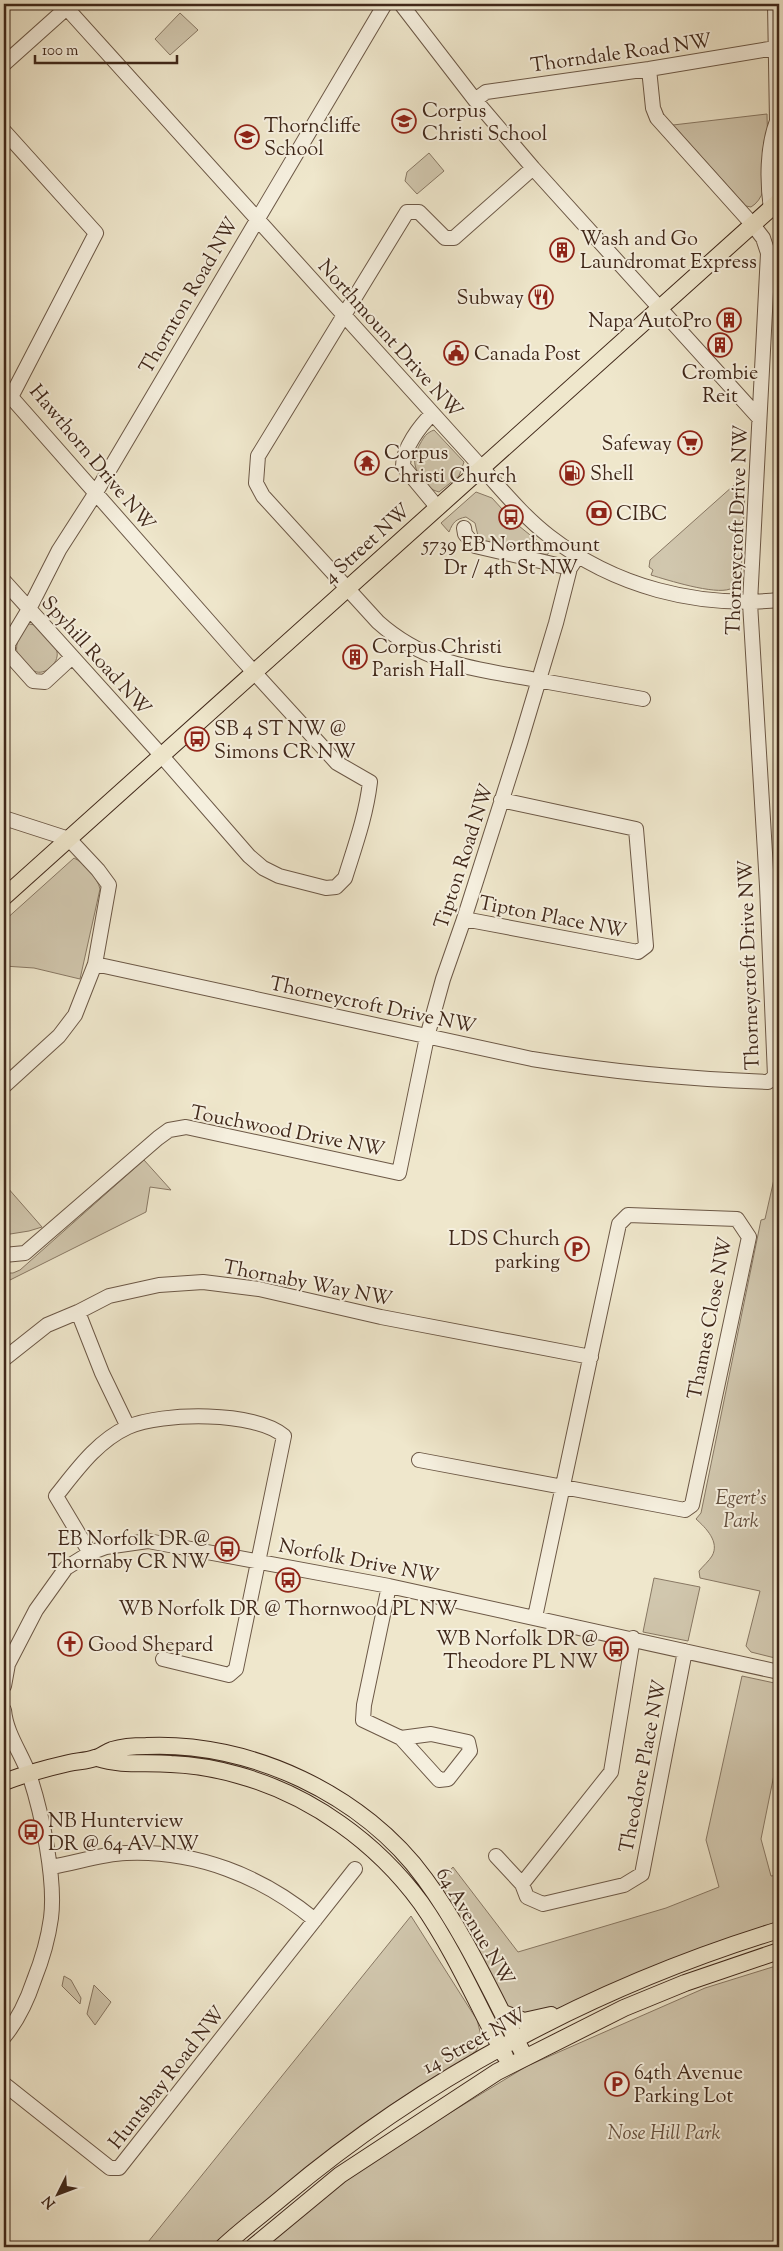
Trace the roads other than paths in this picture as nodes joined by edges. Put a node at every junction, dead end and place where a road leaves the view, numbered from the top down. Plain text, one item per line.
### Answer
1 (385, 4) edge
2 (401, 4) edge
3 (775, 4) edge
4 (67, 5) edge
5 (775, 48) junction
6 (4, 64) edge
7 (649, 69) junction
8 (475, 100) junction
9 (779, 125) edge
10 (4, 131) edge
11 (533, 168) junction
12 (775, 205) edge
13 (257, 219) junction
14 (753, 225) junction
15 (660, 308) junction
16 (345, 316) junction
17 (432, 414) junction
18 (760, 418) junction
19 (482, 468) junction
20 (95, 494) junction
21 (438, 508) junction
22 (464, 528) dead end
23 (574, 562) junction
24 (4, 580) edge
25 (347, 589) junction
26 (779, 600) edge
27 (750, 603) junction
28 (29, 609) junction
29 (72, 658) junction
30 (254, 672) junction
31 (538, 680) junction
32 (643, 699) dead end
33 (161, 755) junction
34 (501, 800) junction
35 (4, 818) edge
36 (69, 839) junction
37 (4, 897) edge
38 (464, 920) junction
39 (95, 964) junction
40 (427, 1037) junction
41 (4, 1086) edge
42 (400, 1173) joint
43 (4, 1255) edge
44 (78, 1312) junction
45 (591, 1357) junction
46 (4, 1359) edge
47 (128, 1427) junction
48 (419, 1460) dead end
49 (562, 1488) junction
50 (90, 1553) junction
51 (258, 1561) junction
52 (389, 1586) junction
53 (535, 1617) junction
54 (633, 1638) junction
55 (685, 1651) junction
56 (163, 1659) dead end
57 (6, 1664) edge
58 (779, 1672) edge
59 (4, 1686) edge
60 (4, 1710) edge
61 (401, 1738) junction
62 (96, 1758) junction
63 (29, 1774) junction
64 (4, 1782) edge
65 (496, 1856) dead end
66 (51, 1867) junction
67 (355, 1869) dead end
68 (522, 1884) junction
69 (315, 1920) junction
70 (779, 1930) edge
71 (779, 1951) edge
72 (602, 1998) junction
73 (474, 1999) junction
74 (503, 2013) junction
75 (4, 2037) edge
76 (516, 2040) junction
77 (500, 2048) junction
78 (525, 2057) junction
79 (476, 2061) junction
80 (510, 2065) junction
81 (4, 2084) edge
82 (223, 2247) edge
83 (252, 2247) edge

1 - 13 street, Thornton Road NW
2 - 8 street
3 - 5 street
4 - 6 street
4 - 13 street, Northmount Drive NW
5 - 7 street, Thorndale Road NW
5 - 9 street
7 - 8 street, Thorndale Road NW
7 - 14 street, Thorneycroft Drive NW
8 - 11 street
9 - 12 street
10 - 20 street, Hawthorn Drive NW
11 - 15 street
11 - 16 street
12 - 14 main road, 4 Street NW
13 - 16 street, Northmount Drive NW
13 - 20 street, Thornton Road NW
14 - 15 main road, 4 Street NW
14 - 18 street, Thorneycroft Drive NW
15 - 18 street
15 - 19 main road, 4 Street NW
16 - 17 street, Northmount Drive NW
16 - 25 street
17 - 19 street, Northmount Drive NW
17 - 21 street
18 - 27 street, Thorneycroft Drive NW
19 - 21 main road, 4 Street NW
19 - 23 street, Northmount Drive NW
20 - 28 street, Thornton Road NW
20 - 30 street, Hawthorn Drive NW
21 - 25 main road, 4 Street NW
22 - 23 street
23 - 27 street, Northmount Drive NW
23 - 31 street, Tipton Road NW
24 - 28 street, Spyhill Road NW
25 - 30 main road, 4 Street NW
25 - 31 street
26 - 27 street, Northmount Drive NW
27 - 40 street, Thorneycroft Drive NW
28 - 29 street, Spyhill Road NW
28 - 29 street, Thornton Road NW
29 - 33 street, Spyhill Road NW
30 - 33 main road, 4 Street NW
30 - 33 street, Hawthorn Drive NW
31 - 32 street
31 - 34 street, Tipton Road NW
33 - 36 main road, 4 Street NW
34 - 38 street, Tipton Road NW
34 - 38 street, Tipton Place NW
35 - 36 street
36 - 37 main road, 4 Street NW
36 - 39 street
38 - 40 street, Tipton Road NW
39 - 40 street, Thorneycroft Drive NW
39 - 41 street
40 - 42 street, Tipton Road NW
42 - 43 street, Touchwood Drive NW
44 - 45 street, Thornaby Way NW
44 - 46 street, Thornaby Way NW
44 - 47 street
45 - 49 street, Thames Close NW
45 - 49 street, Thames Close NW
47 - 50 street
47 - 51 street
48 - 49 street
49 - 53 street, Thames Close NW
50 - 51 street, Norfolk Drive NW
50 - 57 street, Norfolk Drive NW
51 - 52 street, Norfolk Drive NW
51 - 56 street
52 - 53 street, Norfolk Drive NW
52 - 61 street
53 - 54 street, Norfolk Drive NW
54 - 55 street, Norfolk Drive NW
54 - 68 street
55 - 58 street, Norfolk Drive NW
55 - 68 street, Theodore Place NW
57 - 59 street, Norfolk Drive NW
60 - 63 street
61 - 61 street
62 - 63 main road, 64 Avenue NW
62 - 73 main road, 64 Avenue NW
62 - 74 main road, 64 Avenue NW
63 - 64 main road, 64 Avenue NW
63 - 66 street
65 - 68 street, Theodore Place NW
66 - 69 street
66 - 75 street
67 - 69 street, Huntsbay Road NW
69 - 81 street, Huntsbay Road NW
70 - 72 main road, 14 Street NW
71 - 78 main road, 14 Street NW
72 - 74 main road
72 - 76 main road, 14 Street NW
73 - 77 main road, 64 Avenue NW
73 - 79 main road
74 - 76 main road, 64 Avenue NW
76 - 77 main road, 14 Street NW
76 - 78 main road, 64 Avenue NW
77 - 79 main road, 14 Street NW
77 - 80 main road, 64 Avenue NW
78 - 80 main road, 14 Street NW
79 - 82 main road, 14 Street NW
80 - 83 main road, 14 Street NW

